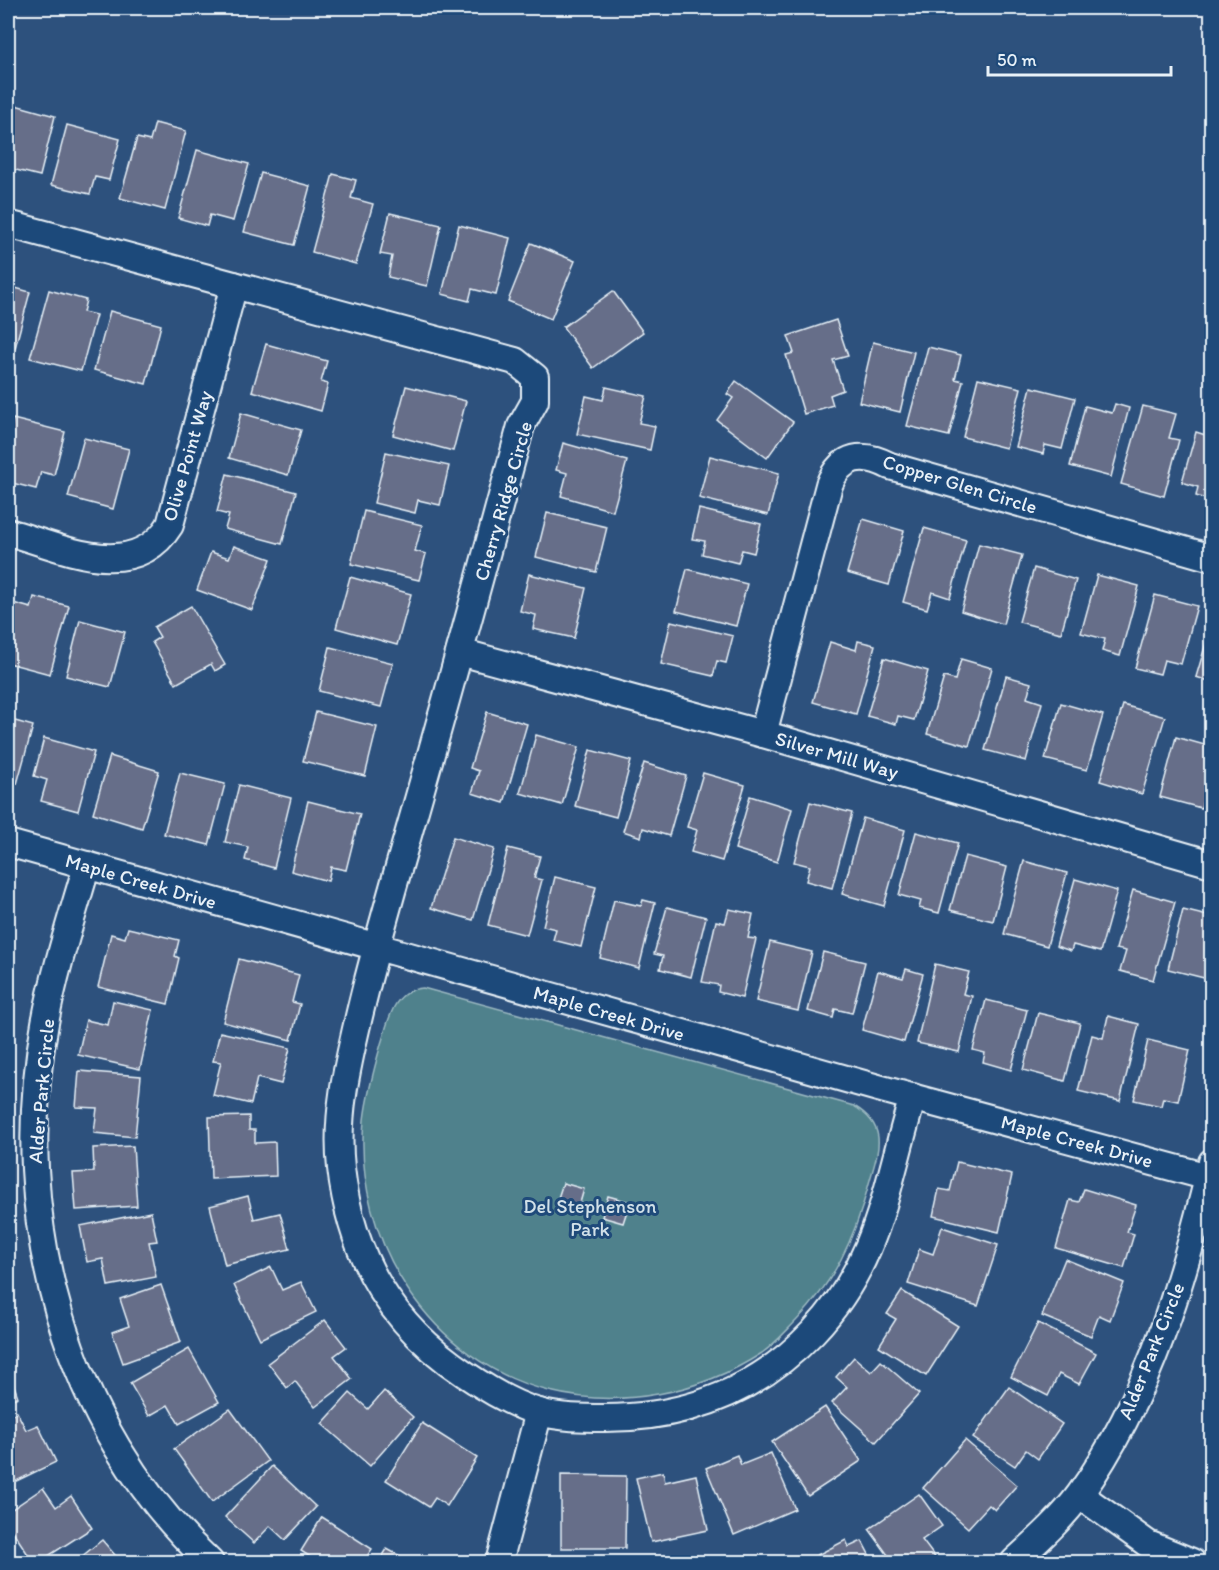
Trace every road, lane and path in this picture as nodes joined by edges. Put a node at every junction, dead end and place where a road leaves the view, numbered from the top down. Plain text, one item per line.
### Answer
1 (8, 224) edge
2 (234, 285) junction
3 (8, 532) edge
4 (1212, 558) edge
5 (460, 652) junction
6 (763, 734) junction
7 (8, 843) edge
8 (1212, 864) edge
9 (87, 865) junction
10 (375, 948) junction
11 (913, 1097) junction
12 (1210, 1172) edge
13 (539, 1412) junction
14 (1080, 1495) junction
15 (210, 1563) edge
16 (499, 1563) edge
17 (1014, 1563) edge
18 (1192, 1563) edge

1 - 2 street, Cherry Ridge Circle
2 - 3 street, Olive Point Way
2 - 5 street, Cherry Ridge Circle
4 - 6 street, Copper Glen Circle
5 - 6 street, Silver Mill Way
5 - 10 street, Cherry Ridge Circle
6 - 8 street, Silver Mill Way
7 - 9 street, Maple Creek Drive
9 - 10 street, Maple Creek Drive
9 - 15 street, Alder Park Circle
10 - 11 street, Maple Creek Drive
10 - 13 street, Cherry Ridge Circle
11 - 12 street, Maple Creek Drive
11 - 13 street, Cherry Ridge Circle
12 - 14 street, Alder Park Circle
13 - 16 street
14 - 17 street, Alder Park Circle
14 - 18 street

